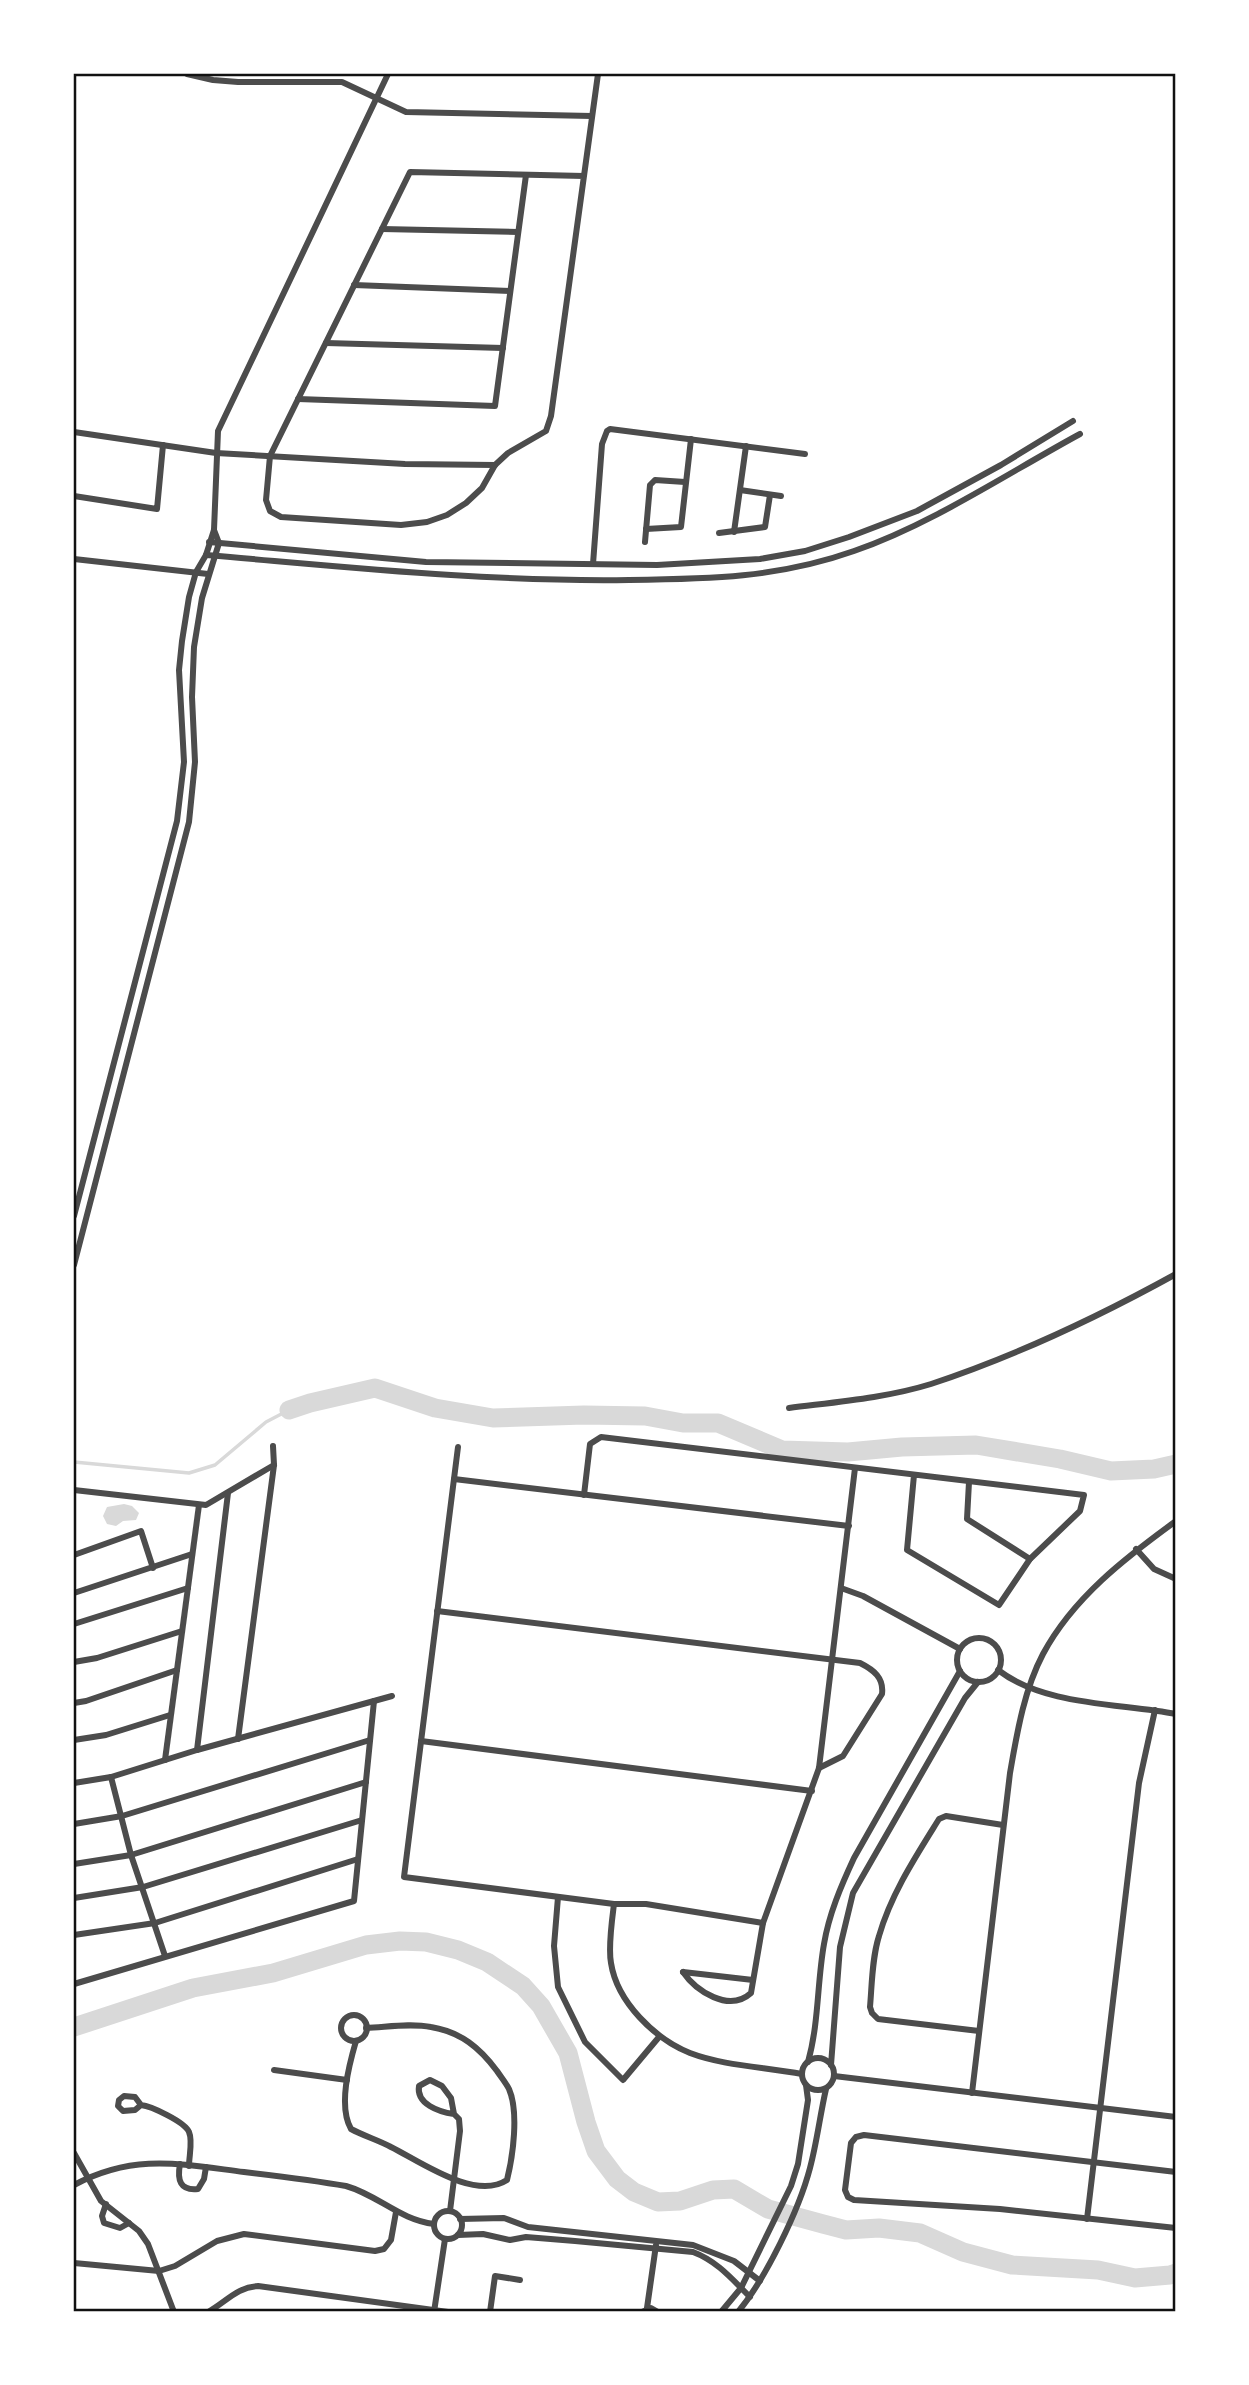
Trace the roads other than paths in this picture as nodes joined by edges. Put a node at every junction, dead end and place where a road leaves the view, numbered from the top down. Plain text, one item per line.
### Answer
1 (187, 74) edge
2 (388, 74) edge
3 (598, 74) edge
4 (376, 98) junction
5 (592, 116) junction
6 (526, 175) junction
7 (584, 176) junction
8 (382, 229) junction
9 (518, 232) junction
10 (355, 285) junction
11 (510, 291) junction
12 (326, 343) junction
13 (503, 348) junction
14 (298, 399) junction
15 (1073, 421) dead end
16 (74, 432) edge
17 (1080, 434) dead end
18 (691, 439) junction
19 (163, 445) junction
20 (746, 446) junction
21 (216, 453) junction
22 (805, 454) dead end
23 (270, 456) junction
24 (495, 465) junction
25 (685, 482) junction
26 (740, 490) junction
27 (770, 495) junction
28 (74, 496) edge
29 (781, 496) dead end
30 (646, 529) junction
31 (214, 530) junction
32 (734, 532) junction
33 (719, 533) dead end
34 (209, 542) junction
35 (645, 542) dead end
36 (219, 543) junction
37 (805, 551) junction
38 (206, 555) junction
39 (216, 555) junction
40 (74, 559) edge
41 (593, 564) junction
42 (810, 565) junction
43 (197, 572) junction
44 (208, 574) junction
45 (74, 1216) edge
46 (74, 1265) edge
47 (1175, 1274) edge
48 (789, 1408) dead end
49 (274, 1446) dead end
50 (458, 1447) dead end
51 (274, 1465) junction
52 (856, 1468) junction
53 (914, 1475) junction
54 (454, 1479) junction
55 (969, 1482) junction
56 (74, 1490) edge
57 (229, 1493) junction
58 (584, 1495) junction
59 (199, 1505) junction
60 (1175, 1521) edge
61 (849, 1526) junction
62 (1136, 1549) junction
63 (192, 1554) junction
64 (74, 1555) edge
65 (1030, 1559) junction
66 (153, 1567) junction
67 (1175, 1579) edge
68 (188, 1588) junction
69 (841, 1588) junction
70 (74, 1592) edge
71 (438, 1611) junction
72 (74, 1624) edge
73 (182, 1631) junction
74 (960, 1648) junction
75 (831, 1659) junction
76 (74, 1662) edge
77 (177, 1670) junction
78 (998, 1670) junction
79 (960, 1671) junction
80 (978, 1682) junction
81 (1030, 1689) junction
82 (392, 1696) dead end
83 (374, 1701) junction
84 (74, 1703) edge
85 (1155, 1710) junction
86 (1175, 1714) edge
87 (170, 1716) junction
88 (238, 1739) junction
89 (74, 1740) edge
90 (370, 1740) junction
91 (421, 1741) junction
92 (197, 1750) junction
93 (165, 1759) junction
94 (819, 1768) junction
95 (111, 1777) junction
96 (74, 1783) edge
97 (366, 1783) junction
98 (811, 1791) junction
99 (122, 1816) junction
100 (362, 1820) junction
101 (74, 1824) edge
102 (1003, 1825) junction
103 (131, 1855) junction
104 (358, 1858) junction
105 (74, 1864) edge
106 (143, 1887) junction
107 (558, 1897) junction
108 (74, 1898) edge
109 (614, 1904) junction
110 (155, 1923) junction
111 (763, 1923) junction
112 (74, 1935) edge
113 (166, 1956) junction
114 (753, 1980) junction
115 (74, 1984) edge
116 (366, 2028) junction
117 (979, 2031) junction
118 (659, 2037) junction
119 (356, 2041) junction
120 (808, 2062) junction
121 (831, 2065) junction
122 (274, 2070) dead end
123 (802, 2074) junction
124 (834, 2076) junction
125 (347, 2080) junction
126 (806, 2085) junction
127 (826, 2089) junction
128 (972, 2093) junction
129 (141, 2105) dead end
130 (1100, 2108) junction
131 (454, 2114) junction
132 (1175, 2117) edge
133 (74, 2152) edge
134 (1094, 2163) junction
135 (180, 2164) junction
136 (189, 2166) junction
137 (206, 2167) junction
138 (1175, 2172) edge
139 (87, 2179) junction
140 (454, 2181) junction
141 (74, 2185) edge
142 (106, 2204) junction
143 (450, 2211) junction
144 (396, 2212) junction
145 (460, 2219) junction
146 (1087, 2219) junction
147 (129, 2223) junction
148 (434, 2224) junction
149 (1175, 2228) edge
150 (576, 2232) junction
151 (458, 2235) junction
152 (444, 2239) junction
153 (575, 2241) junction
154 (657, 2244) junction
155 (74, 2263) edge
156 (159, 2271) junction
157 (749, 2273) junction
158 (520, 2280) dead end
159 (760, 2281) junction
160 (741, 2288) junction
161 (750, 2297) junction
162 (644, 2310) edge
163 (435, 2311) edge
164 (174, 2312) edge
165 (208, 2312) edge
166 (448, 2312) edge
167 (490, 2312) edge
168 (658, 2312) edge
169 (721, 2312) edge
170 (738, 2312) edge

1 - 4 street
2 - 4 street
3 - 5 street
4 - 5 street
4 - 21 street
5 - 7 street
6 - 7 street
6 - 8 street
6 - 9 street
7 - 24 street
8 - 9 street
8 - 10 street
9 - 11 street
10 - 11 street
10 - 12 street
11 - 13 street
12 - 13 street
12 - 14 street
13 - 14 street
14 - 23 street
15 - 37 street
16 - 19 street
17 - 42 street
18 - 20 street
18 - 25 street
18 - 41 street
19 - 21 street
19 - 28 street
20 - 22 street
20 - 26 street
21 - 23 street
21 - 31 street
23 - 24 street
23 - 24 street
25 - 30 street
25 - 30 street
26 - 27 street
26 - 32 street
27 - 29 street
27 - 32 street
30 - 35 street
31 - 34 street
31 - 36 street
32 - 33 street
34 - 36 street
34 - 38 street
36 - 39 street
36 - 41 street
37 - 41 street
37 - 42 street
38 - 39 street
38 - 43 street
39 - 42 street
39 - 44 street
40 - 43 street
43 - 44 street
43 - 45 street
44 - 46 street
47 - 48 street
49 - 51 street
50 - 54 street
51 - 57 street
51 - 88 street
52 - 53 street
52 - 58 street
52 - 61 street
53 - 55 street
53 - 65 street
54 - 58 street
54 - 71 street
55 - 65 street
55 - 65 street
56 - 59 street
57 - 59 street
57 - 92 street
58 - 61 street
59 - 63 street
60 - 62 street
61 - 69 street
62 - 67 street
62 - 81 street
63 - 66 street
63 - 68 street
64 - 66 street
66 - 70 street
68 - 72 street
68 - 73 street
69 - 74 street
69 - 75 street
71 - 75 street
71 - 91 street
73 - 76 street
73 - 77 street
74 - 78 street
74 - 79 street
75 - 94 street
75 - 94 street
77 - 84 street
77 - 87 street
78 - 80 street
78 - 81 street
79 - 80 street
79 - 120 street
80 - 121 street
81 - 85 street
81 - 102 street
82 - 83 street
83 - 88 street
83 - 90 street
85 - 86 street
85 - 130 street
87 - 89 street
87 - 93 street
88 - 92 street
90 - 97 street
90 - 99 street
91 - 98 street
91 - 107 street
92 - 93 street
93 - 95 street
94 - 98 street
95 - 96 street
95 - 99 street
97 - 100 street
97 - 103 street
98 - 111 street
99 - 101 street
99 - 103 street
100 - 104 street
100 - 106 street
102 - 117 street
102 - 117 street
103 - 105 street
103 - 106 street
104 - 110 street
104 - 113 street
106 - 108 street
106 - 110 street
107 - 109 street
107 - 118 street
109 - 111 street
109 - 118 street
110 - 112 street
110 - 113 street
111 - 114 street
113 - 115 street
114 - 114 street
116 - 119 street
116 - 119 street
116 - 140 street
117 - 128 street
118 - 123 street
119 - 125 street
120 - 121 street
120 - 123 street
121 - 124 street
122 - 125 street
123 - 126 street
124 - 127 street
124 - 128 street
125 - 140 street
126 - 127 street
126 - 157 street
127 - 159 street
128 - 130 street
129 - 136 street
130 - 132 street
130 - 134 street
131 - 131 street
131 - 140 street
133 - 139 street
134 - 138 street
134 - 146 street
134 - 146 street
135 - 136 street
135 - 137 street
135 - 139 street
136 - 137 street
137 - 144 street
139 - 141 street
139 - 142 street
140 - 143 street
142 - 147 street
142 - 147 street
143 - 145 street
143 - 148 street
144 - 148 street
144 - 156 street
145 - 150 street
145 - 151 street
146 - 149 street
147 - 156 street
148 - 152 street
150 - 153 street
150 - 154 street
151 - 152 street
151 - 153 street
152 - 163 street
153 - 154 street
154 - 157 street
154 - 160 street
154 - 162 street
155 - 156 street
156 - 164 street
157 - 159 street
157 - 160 street
158 - 167 street
159 - 161 street
160 - 161 street
160 - 169 street
161 - 170 street
162 - 168 street
163 - 165 street
163 - 166 street

